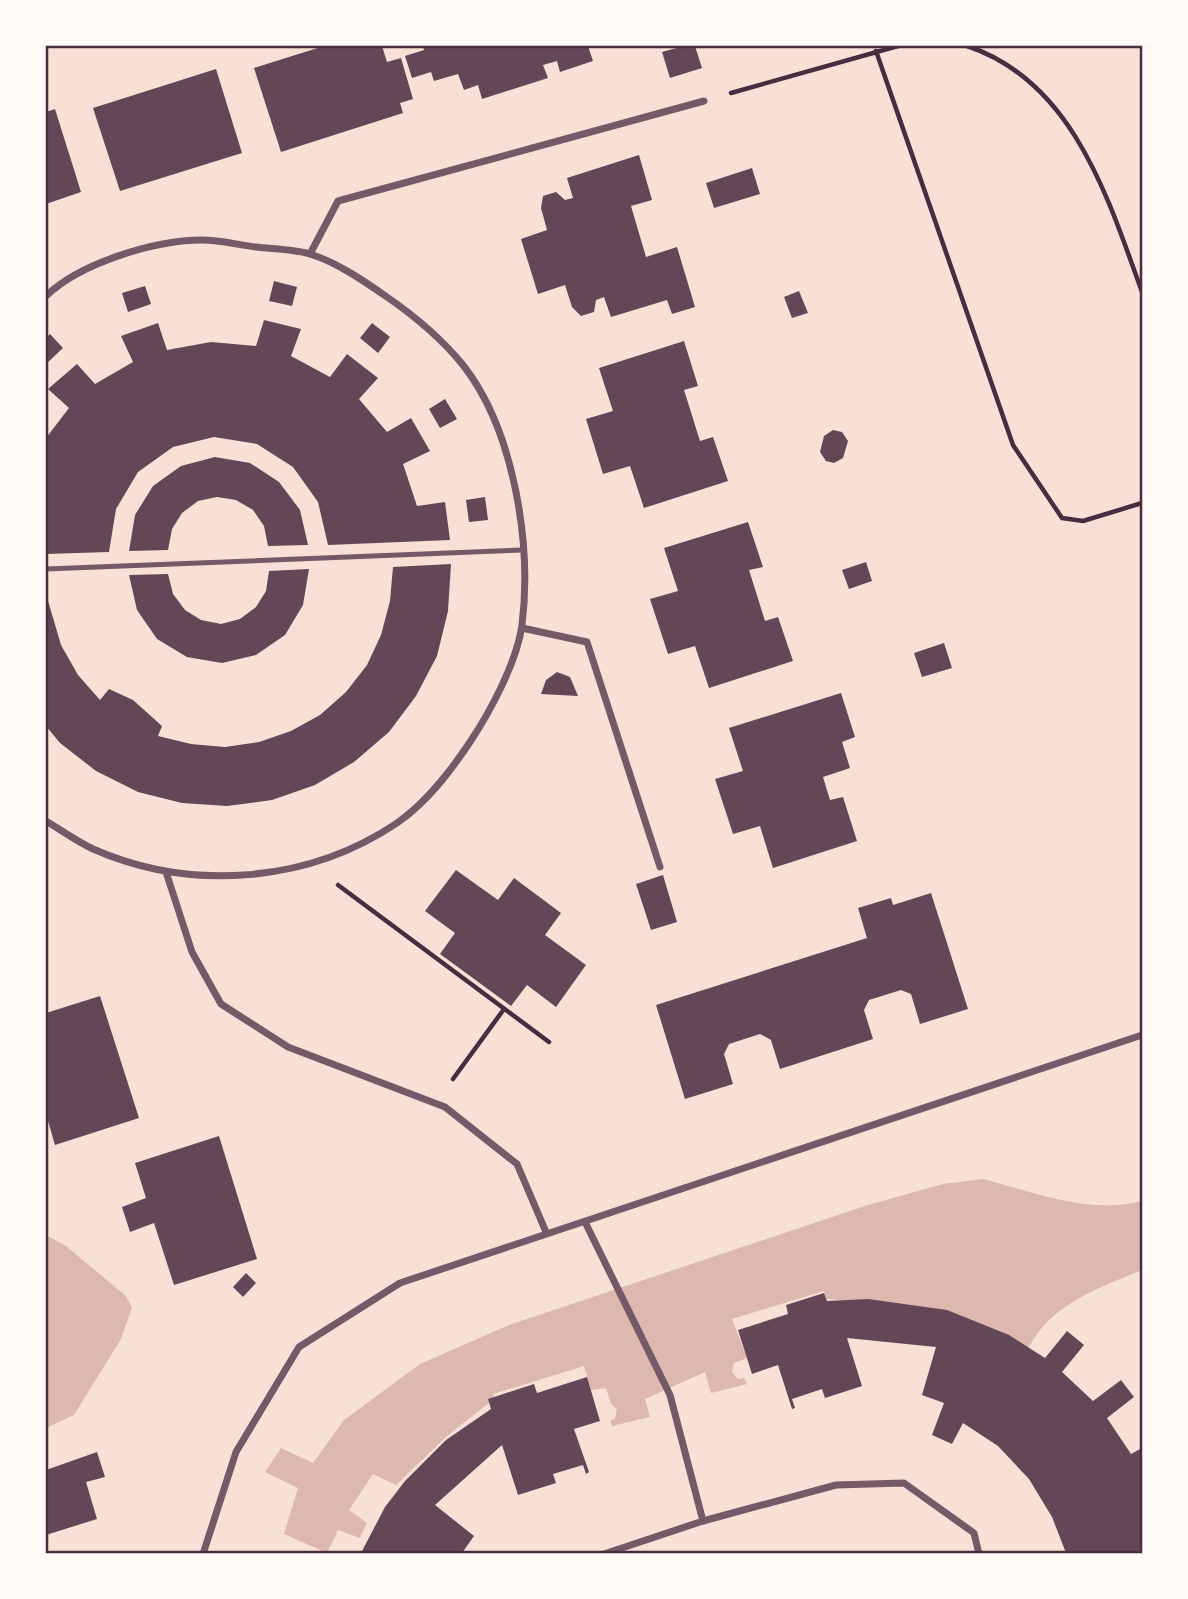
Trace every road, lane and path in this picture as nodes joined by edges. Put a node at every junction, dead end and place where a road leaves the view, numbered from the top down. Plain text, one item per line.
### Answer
1 (898, 46) edge
2 (967, 46) edge
3 (876, 51) junction
4 (704, 101) joint
5 (310, 254) junction
6 (1143, 292) edge
7 (46, 296) edge
8 (1143, 503) edge
9 (523, 550) junction
10 (46, 569) edge
11 (522, 628) junction
12 (46, 821) edge
13 (312, 865) junction
14 (660, 867) dead end
15 (166, 872) junction
16 (504, 1009) junction
17 (1143, 1035) edge
18 (549, 1042) dead end
19 (435, 1103) junction
20 (585, 1222) junction
21 (546, 1232) junction
22 (704, 1521) junction
23 (203, 1553) edge
24 (604, 1553) edge
25 (979, 1553) edge

1 - 3 path
2 - 6 path
3 - 4 path
3 - 8 path
4 - 5 street
5 - 7 street
5 - 9 street
9 - 10 lane
9 - 11 street
11 - 13 street
11 - 14 street
12 - 15 street
13 - 15 street
13 - 16 path
15 - 19 street
16 - 18 path
16 - 19 path
17 - 20 street
19 - 21 street
20 - 21 street
20 - 22 street
21 - 23 street
22 - 24 street
22 - 25 street

